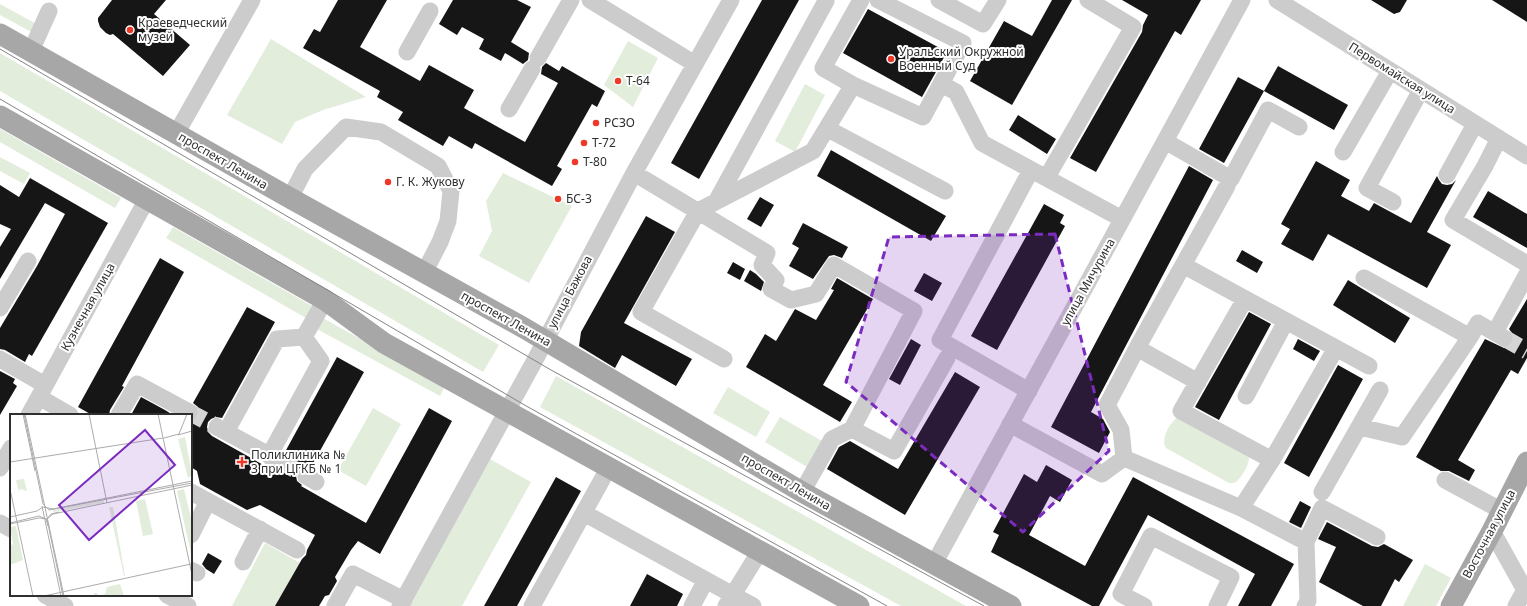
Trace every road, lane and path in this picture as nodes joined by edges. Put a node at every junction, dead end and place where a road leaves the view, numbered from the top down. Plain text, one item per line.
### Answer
1 (252, 0) edge
2 (571, 0) edge
3 (590, 0) edge
4 (731, 0) edge
5 (861, 0) edge
6 (878, 0) edge
7 (940, 0) edge
8 (998, 0) edge
9 (1088, 0) edge
10 (1242, 0) edge
11 (1277, 0) edge
12 (826, 1) edge
13 (434, 4) edge
14 (49, 12) dead end
15 (0, 34) edge
16 (31, 51) junction
17 (407, 52) dead end
18 (694, 64) junction
19 (1390, 71) junction
20 (941, 84) junction
21 (853, 85) junction
22 (1421, 90) junction
23 (509, 109) dead end
24 (0, 116) edge
25 (1475, 124) junction
26 (1299, 127) dead end
27 (828, 129) junction
28 (176, 134) junction
29 (1499, 138) junction
30 (1165, 141) junction
31 (1343, 152) dead end
32 (1527, 156) edge
33 (1032, 170) junction
34 (634, 173) junction
35 (1447, 175) dead end
36 (1047, 177) junction
37 (1227, 186) dead end
38 (945, 191) dead end
39 (290, 198) junction
40 (147, 199) junction
41 (717, 200) junction
42 (1393, 202) dead end
43 (698, 211) junction
44 (1122, 219) junction
45 (28, 261) dead end
46 (1527, 264) edge
47 (1183, 265) junction
48 (424, 273) junction
49 (1527, 274) edge
50 (1364, 278) dead end
51 (1245, 299) junction
52 (325, 300) junction
53 (0, 308) edge
54 (1286, 321) junction
55 (304, 337) junction
56 (1470, 337) junction
57 (545, 340) junction
58 (1137, 348) junction
59 (1336, 348) junction
60 (947, 358) dead end
61 (0, 359) edge
62 (724, 359) dead end
63 (1369, 366) dead end
64 (1198, 382) junction
65 (1380, 390) dead end
66 (42, 391) junction
67 (1029, 391) junction
68 (1246, 396) dead end
69 (507, 410) junction
70 (189, 412) dead end
71 (30, 414) edge
72 (69, 414) edge
73 (120, 414) edge
74 (1010, 424) junction
75 (1360, 427) junction
76 (852, 429) junction
77 (10, 450) edge
78 (1124, 458) junction
79 (1272, 460) junction
80 (1527, 462) edge
81 (609, 467) junction
82 (0, 468) edge
83 (1445, 480) dead end
84 (802, 492) junction
85 (1322, 492) dead end
86 (192, 493) edge
87 (208, 501) junction
88 (1241, 508) junction
89 (1502, 511) junction
90 (584, 513) junction
91 (0, 523) edge
92 (10, 528) edge
93 (260, 529) junction
94 (1492, 532) junction
95 (192, 533) edge
96 (1376, 537) dead end
97 (1306, 542) junction
98 (297, 550) dead end
99 (760, 551) junction
100 (243, 562) dead end
101 (934, 564) junction
102 (706, 580) junction
103 (47, 596) edge
104 (169, 596) edge
105 (730, 600) edge
106 (402, 603) edge
107 (1310, 604) edge
108 (65, 606) edge
109 (188, 606) edge
110 (335, 606) edge
111 (532, 606) edge
112 (692, 606) edge
113 (753, 606) edge
114 (859, 606) edge
115 (1011, 606) edge
116 (1144, 606) edge
117 (1217, 606) edge
118 (1451, 606) edge
119 (1516, 606) edge

1 - 28 street
2 - 23 street
3 - 18 street
4 - 18 street, улица Бажова
5 - 21 street
6 - 20 street
7 - 8 street
9 - 36 street
10 - 30 street, улица Мичурина
11 - 19 street, Первомайская улица
12 - 41 street
13 - 17 street
14 - 16 street
15 - 16 main road, проспект Ленина
16 - 28 main road, проспект Ленина
18 - 34 street, улица Бажова
19 - 22 street, Первомайская улица
19 - 31 street
20 - 21 street
20 - 33 street
21 - 27 street
22 - 25 street, Первомайская улица
22 - 42 street
24 - 40 main road
25 - 29 street, Первомайская улица
25 - 35 street
26 - 30 street
27 - 38 street
27 - 41 street
28 - 39 main road, проспект Ленина
29 - 32 street, Первомайская улица
29 - 46 street
30 - 44 street, улица Мичурина
33 - 36 street
33 - 67 street
34 - 43 street
34 - 57 street, улица Бажова
36 - 44 street
37 - 47 street
39 - 48 main road, проспект Ленина
39 - 48 street
40 - 52 main road
40 - 66 street, Кузнечная улица
41 - 43 street
43 - 62 street
43 - 76 street
44 - 67 street, улица Мичурина
45 - 53 street
47 - 51 street
47 - 58 street
48 - 57 main road, проспект Ленина
49 - 56 street
50 - 56 street
51 - 54 street
51 - 64 street
52 - 55 street
52 - 69 main road
54 - 59 street
54 - 68 street
55 - 55 street
56 - 75 street
57 - 69 street, улица Бажова
57 - 84 main road, проспект Ленина
58 - 64 street
58 - 78 street
59 - 63 street
59 - 79 street
60 - 76 street
61 - 66 street
64 - 79 street
65 - 75 street
66 - 71 street, Кузнечная улица
66 - 72 street
67 - 74 street, улица Мичурина
69 - 81 main road
69 - 106 street, улица Бажова
70 - 73 street
74 - 78 street
74 - 101 street, улица Мичурина
75 - 85 street
76 - 84 street
77 - 82 street
78 - 88 street
79 - 88 street
80 - 89 main road, Восточная улица
81 - 90 street
81 - 99 main road
83 - 89 street
84 - 101 main road, проспект Ленина
86 - 87 street
87 - 93 street
87 - 95 street
88 - 97 street
89 - 94 main road, Восточная улица
90 - 102 street
90 - 111 street
91 - 92 street
93 - 98 street
93 - 100 street
94 - 118 main road, Восточная улица
94 - 119 street
96 - 97 street
97 - 107 street
99 - 105 street
99 - 114 main road
101 - 115 main road, проспект Ленина
102 - 105 street
102 - 112 street
103 - 108 street
104 - 109 street
105 - 113 street
106 - 110 street
116 - 117 street

